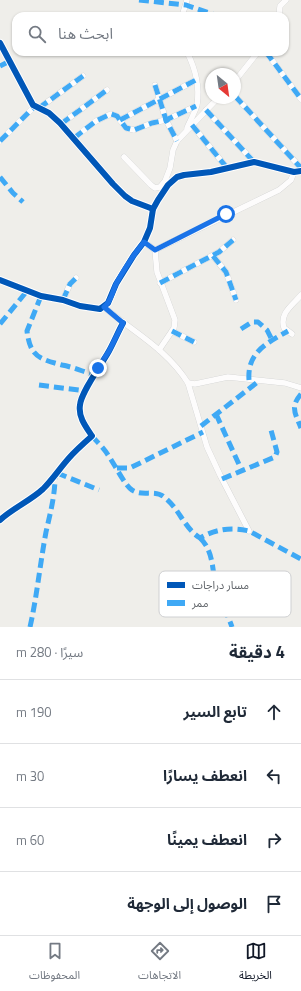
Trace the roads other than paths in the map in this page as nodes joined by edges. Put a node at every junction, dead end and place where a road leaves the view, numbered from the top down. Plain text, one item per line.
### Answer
1 (187, 0) edge
2 (286, 0) edge
3 (183, 12) edge
4 (279, 12) edge
5 (0, 43) edge
6 (189, 56) edge
7 (255, 56) edge
8 (269, 56) edge
9 (241, 73) edge
10 (83, 76) dead end
11 (196, 80) junction
12 (155, 85) dead end
13 (107, 90) dead end
14 (160, 98) junction
15 (301, 99) edge
16 (241, 103) edge
17 (212, 104) edge
18 (196, 106) junction
19 (37, 107) junction
20 (206, 110) junction
21 (120, 120) junction
22 (166, 120) junction
23 (61, 124) junction
24 (192, 125) junction
25 (185, 133) junction
26 (74, 138) junction
27 (0, 141) edge
28 (177, 141) junction
29 (124, 157) dead end
30 (254, 162) junction
31 (227, 168) junction
32 (301, 170) edge
33 (294, 172) junction
34 (154, 209) junction
35 (233, 240) dead end
36 (144, 242) junction
37 (155, 250) junction
38 (213, 256) junction
39 (76, 278) dead end
40 (0, 280) edge
41 (160, 283) junction
42 (301, 295) edge
43 (63, 300) junction
44 (236, 300) dead end
45 (104, 307) junction
46 (123, 323) junction
47 (172, 331) junction
48 (292, 334) dead end
49 (194, 342) dead end
50 (159, 350) junction
51 (188, 383) junction
52 (301, 388) edge
53 (0, 520) edge
54 (249, 531) dead end

1 - 3 street
2 - 4 street
5 - 19 street
6 - 11 street
7 - 9 street
8 - 15 street
10 - 19 street
11 - 14 street
11 - 18 street
12 - 14 street
13 - 23 street
14 - 21 street
14 - 22 street
16 - 32 street
17 - 20 street
18 - 22 street
18 - 25 street
19 - 23 street
19 - 27 street
20 - 24 street
20 - 30 street
21 - 22 street
21 - 26 street
22 - 28 street
23 - 26 street
24 - 25 street
24 - 31 street
25 - 28 street
26 - 34 street
28 - 29 street
30 - 31 street
30 - 33 street
31 - 34 street
32 - 33 street
33 - 37 street
34 - 36 street
35 - 38 street
36 - 37 street
36 - 45 street
37 - 41 street
38 - 41 street
38 - 44 street
39 - 43 street
40 - 43 street
41 - 47 street
42 - 48 street
43 - 45 street
45 - 46 street
46 - 50 street
46 - 53 street
47 - 49 street
47 - 50 street
50 - 51 street
51 - 52 street
51 - 54 street

